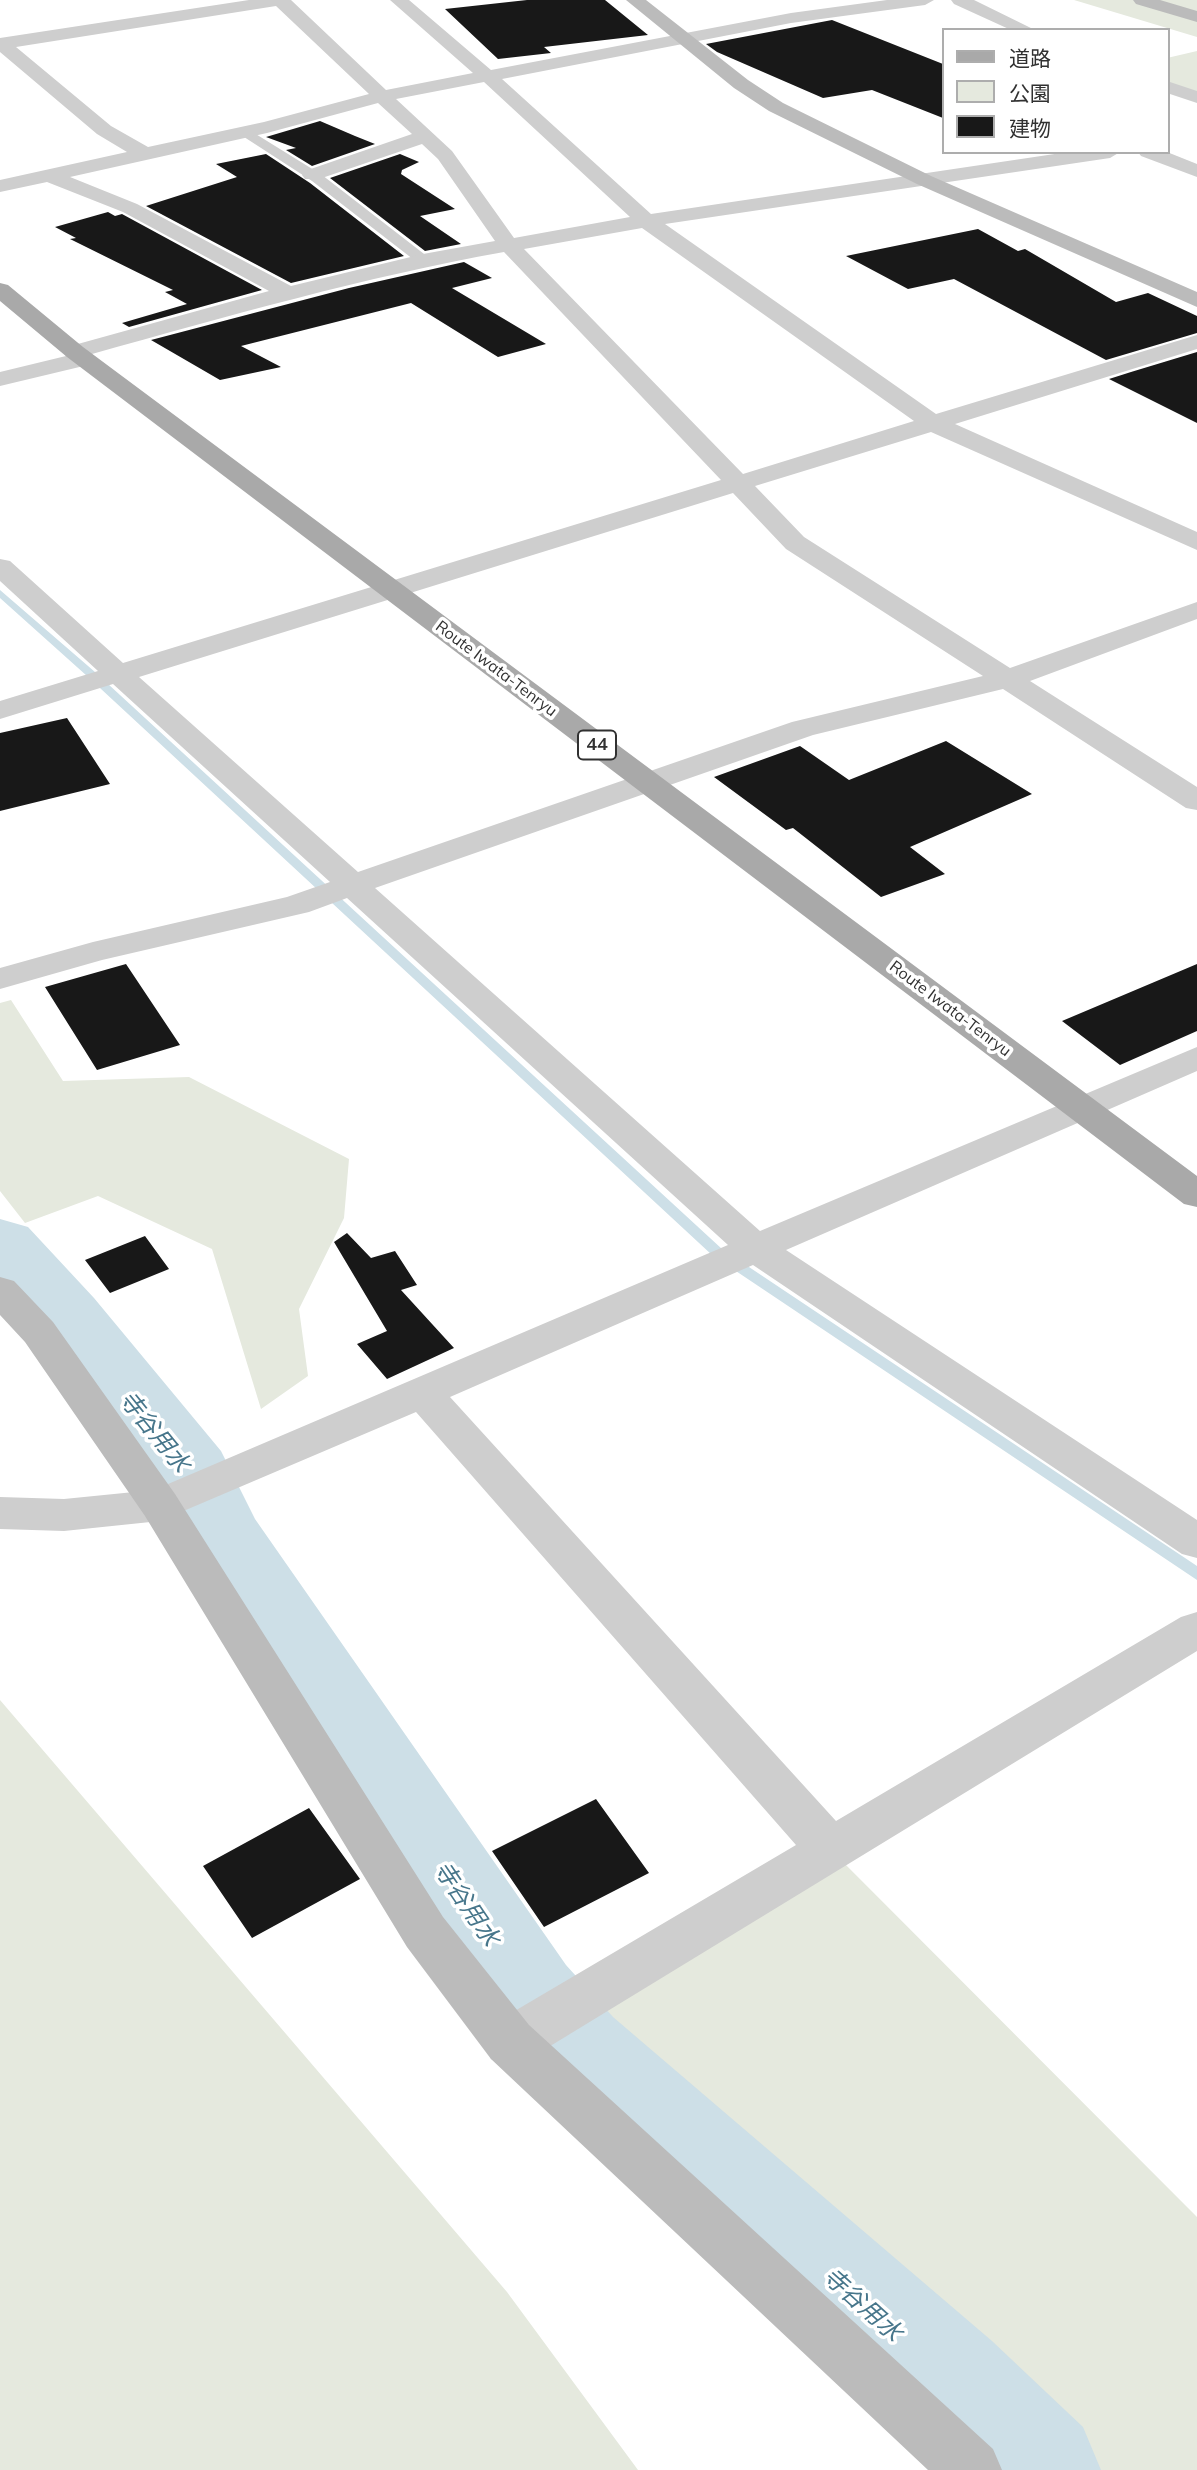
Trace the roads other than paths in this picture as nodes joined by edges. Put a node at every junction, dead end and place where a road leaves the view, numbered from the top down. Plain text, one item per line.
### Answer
1 (172, 0) edge
2 (281, 0) edge
3 (399, 0) edge
4 (635, 0) edge
5 (925, 0) edge
6 (960, 0) edge
7 (1142, 0) edge
8 (192, 13) junction
9 (1197, 17) edge
10 (1022, 28) edge
11 (682, 40) junction
12 (0, 44) edge
13 (489, 77) junction
14 (1169, 89) edge
15 (382, 96) junction
16 (1197, 97) edge
17 (246, 132) junction
18 (425, 136) junction
19 (1097, 154) edge
20 (1153, 154) edge
21 (147, 155) junction
22 (1197, 171) edge
23 (312, 175) junction
24 (50, 176) junction
25 (924, 180) junction
26 (0, 186) edge
27 (646, 221) junction
28 (508, 244) junction
29 (423, 260) junction
30 (0, 290) edge
31 (288, 293) junction
32 (1197, 300) edge
33 (1197, 342) edge
34 (80, 355) junction
35 (0, 379) edge
36 (934, 424) junction
37 (737, 484) junction
38 (1197, 542) edge
39 (0, 567) edge
40 (390, 590) junction
41 (1197, 610) edge
42 (119, 674) junction
43 (1008, 679) junction
44 (0, 710) edge
45 (645, 780) junction
46 (1197, 801) edge
47 (354, 886) junction
48 (0, 979) edge
49 (1197, 1058) edge
50 (1081, 1108) junction
51 (1197, 1195) edge
52 (755, 1248) junction
53 (0, 1290) edge
54 (422, 1392) junction
55 (160, 1505) junction
56 (0, 1513) edge
57 (1197, 1542) edge
58 (1197, 1629) edge
59 (830, 1849) junction
60 (510, 2042) junction
61 (972, 2470) edge

1 - 8 street
2 - 8 street
2 - 15 street
3 - 13 street
4 - 11 street
5 - 11 street
6 - 10 street
7 - 9 street
8 - 12 street
11 - 13 street
11 - 25 street
12 - 21 street
13 - 15 street
13 - 27 street
14 - 16 street
15 - 17 street
15 - 18 street
17 - 21 street
17 - 23 lane
18 - 23 street
18 - 28 street
19 - 25 street
20 - 22 street
21 - 24 street
23 - 29 lane
24 - 26 street
24 - 31 street
25 - 27 street
25 - 32 street
27 - 28 street
27 - 36 street
28 - 29 street
28 - 37 street
29 - 31 street
30 - 34 main road, Route Iwata-Tenryu / 44
31 - 34 street
33 - 36 street
34 - 35 street
34 - 40 main road, Route Iwata-Tenryu / 44
36 - 37 street
36 - 38 street
37 - 40 street
37 - 43 street
39 - 42 street
40 - 42 street
40 - 45 main road, Route Iwata-Tenryu / 44
41 - 43 street
42 - 44 street
42 - 47 street
43 - 45 street
43 - 46 street
45 - 47 street
45 - 50 main road, Route Iwata-Tenryu / 44
47 - 48 street
47 - 52 street
49 - 50 street
50 - 51 main road, Route Iwata-Tenryu / 44
50 - 52 street
52 - 54 street
52 - 57 street
53 - 55 street
54 - 55 street
54 - 59 street
55 - 56 street
55 - 60 street
58 - 59 street
59 - 60 street
60 - 61 street

